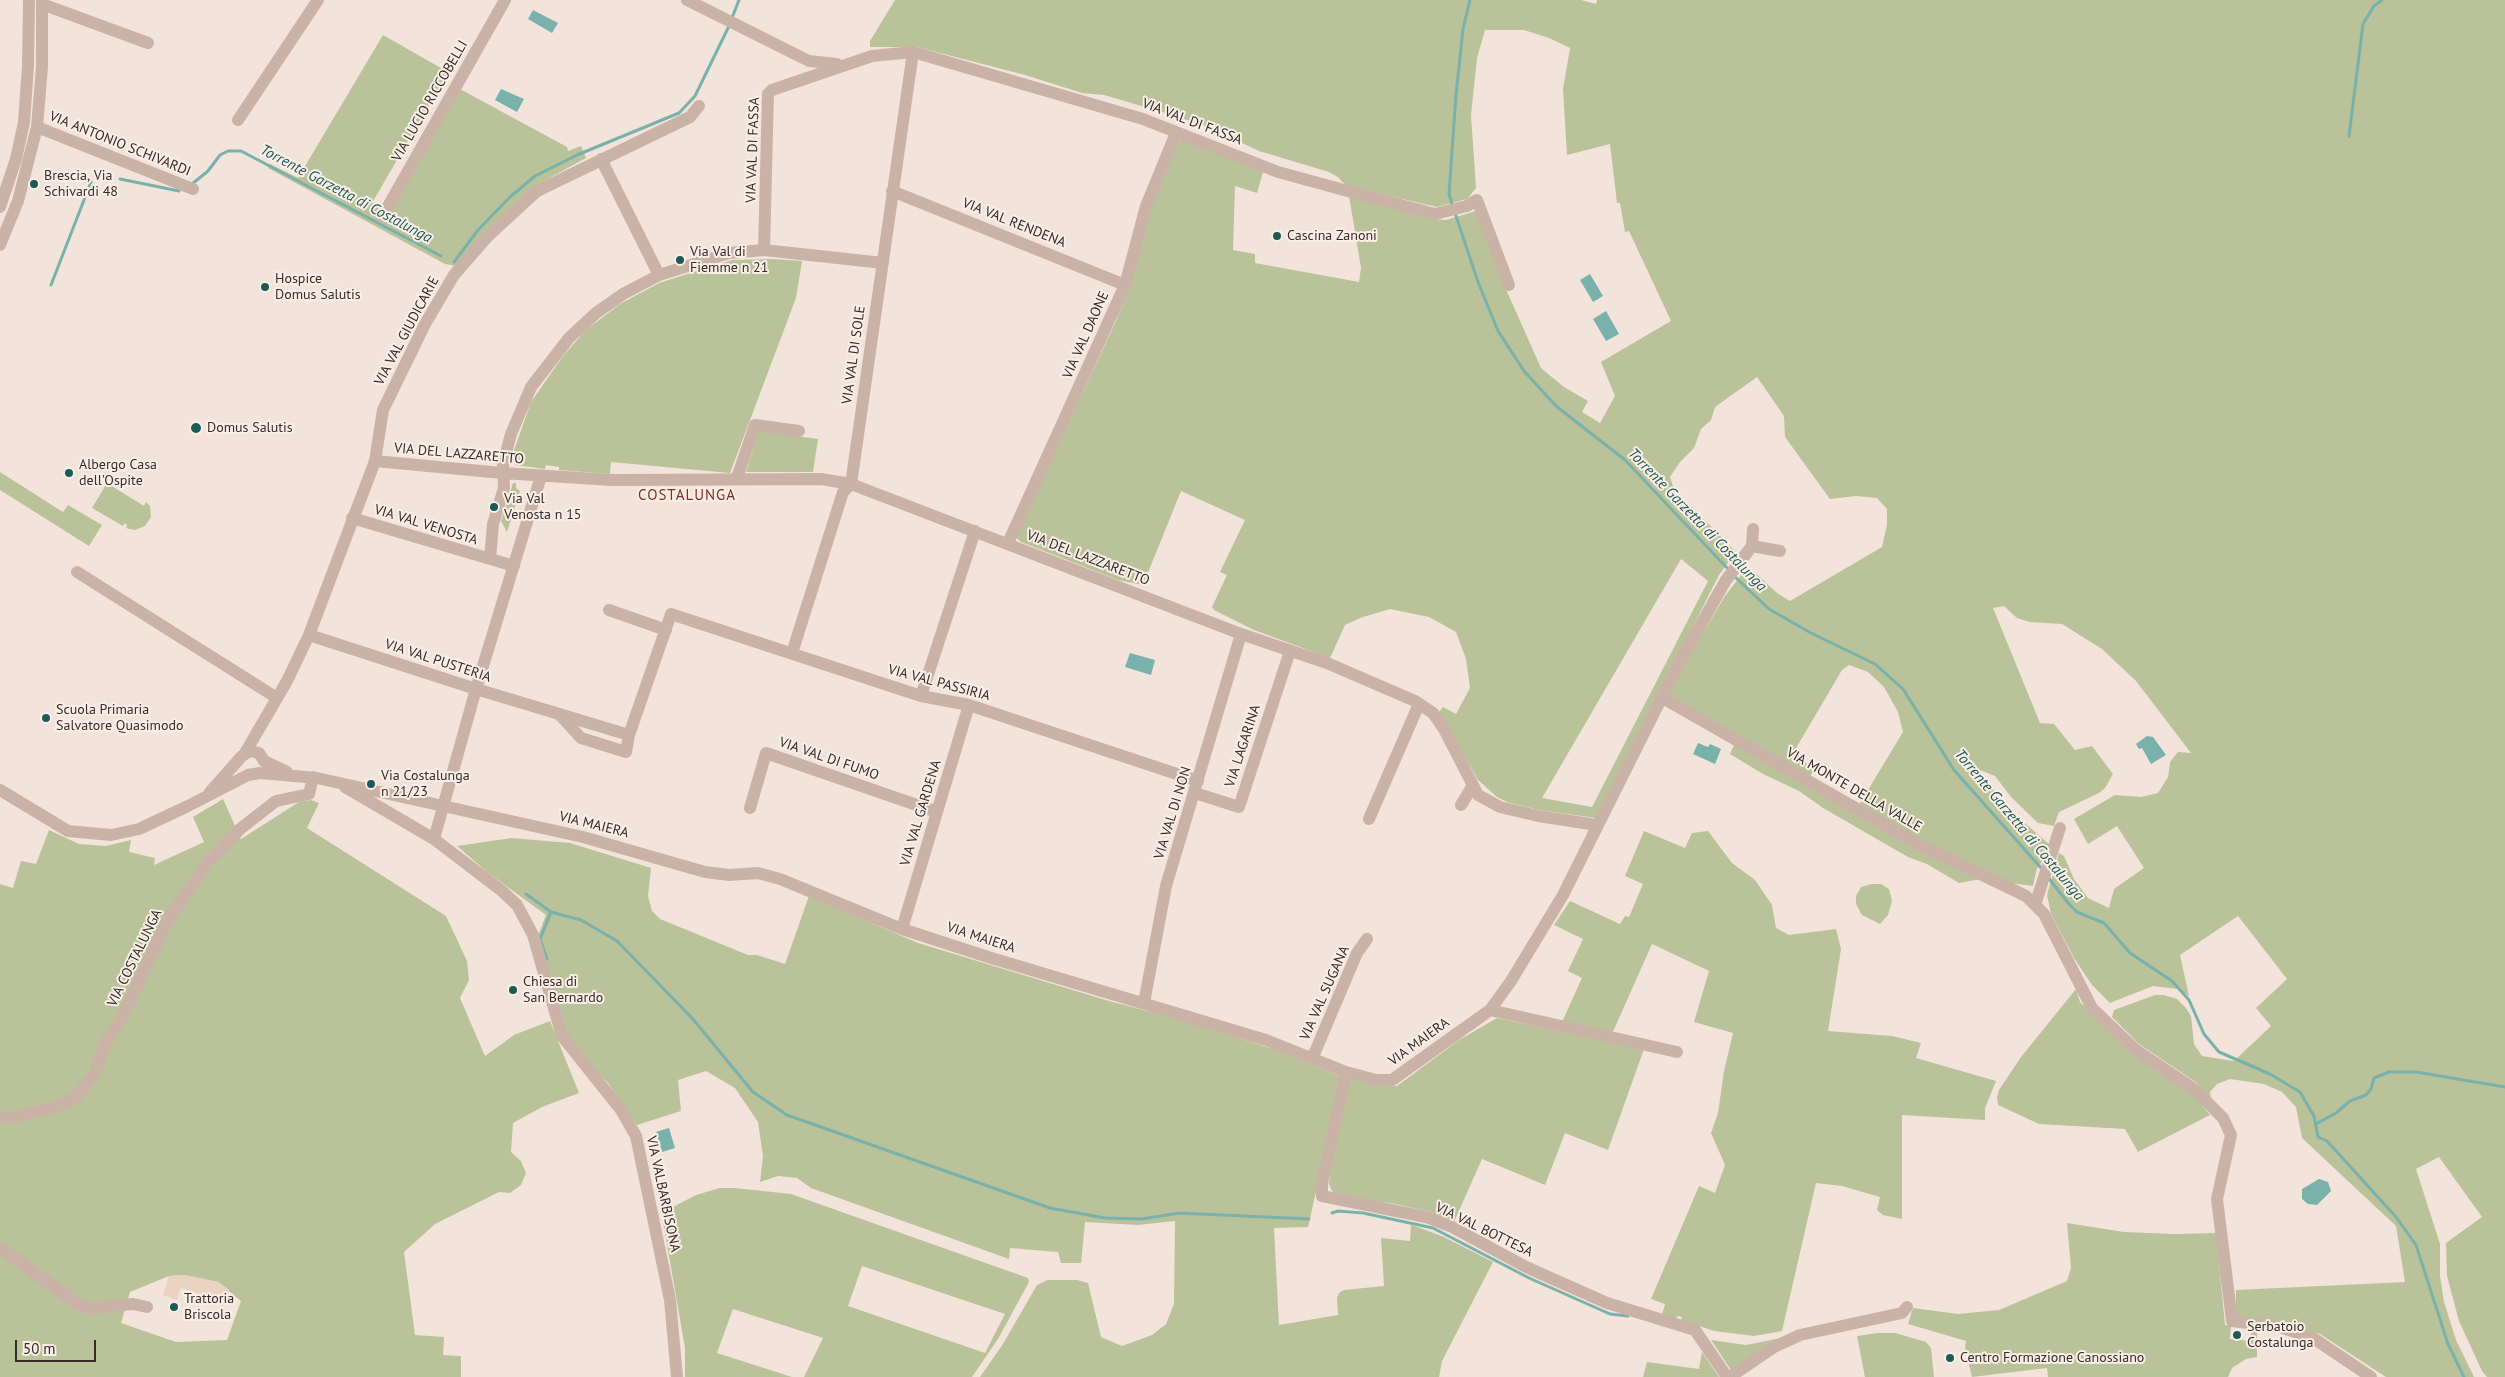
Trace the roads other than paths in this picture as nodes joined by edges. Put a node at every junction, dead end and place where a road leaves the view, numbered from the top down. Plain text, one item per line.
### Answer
1 (29, 0) edge
2 (318, 0) edge
3 (505, 0) edge
4 (687, 0) edge
5 (42, 2) edge
6 (148, 42) dead end
7 (913, 52) junction
8 (809, 61) junction
9 (853, 62) junction
10 (807, 78) junction
11 (699, 106) dead end
12 (238, 120) dead end
13 (37, 127) junction
14 (1176, 134) junction
15 (601, 159) junction
16 (192, 189) dead end
17 (892, 191) junction
18 (0, 207) edge
19 (382, 217) dead end
20 (0, 245) edge
21 (764, 250) junction
22 (883, 263) junction
23 (659, 275) junction
24 (1125, 285) junction
25 (1509, 285) dead end
26 (799, 431) dead end
27 (375, 461) junction
28 (502, 473) junction
29 (541, 476) junction
30 (737, 478) junction
31 (850, 484) junction
32 (352, 518) junction
33 (1753, 529) dead end
34 (975, 532) junction
35 (1008, 543) junction
36 (1752, 546) junction
37 (1780, 551) dead end
38 (490, 560) junction
39 (514, 566) junction
40 (77, 572) dead end
41 (609, 610) dead end
42 (671, 614) joint
43 (666, 630) junction
44 (1241, 634) junction
45 (309, 635) junction
46 (1290, 651) junction
47 (792, 653) junction
48 (476, 689) junction
49 (922, 696) junction
50 (277, 698) junction
51 (1661, 698) junction
52 (1420, 704) junction
53 (969, 705) junction
54 (558, 714) junction
55 (258, 732) junction
56 (629, 735) junction
57 (243, 756) junction
58 (262, 757) junction
59 (254, 774) junction
60 (295, 775) junction
61 (313, 777) junction
62 (336, 782) junction
63 (1196, 787) junction
64 (1472, 787) junction
65 (0, 790) edge
66 (205, 798) junction
67 (1461, 805) dead end
68 (443, 806) junction
69 (750, 808) dead end
70 (937, 812) junction
71 (1369, 819) dead end
72 (1597, 825) junction
73 (2060, 828) dead end
74 (434, 839) junction
75 (2035, 905) junction
76 (902, 929) junction
77 (1367, 939) dead end
78 (1144, 1003) junction
79 (1490, 1010) junction
80 (1677, 1052) dead end
81 (1312, 1060) junction
82 (1346, 1072) junction
83 (0, 1117) edge
84 (0, 1248) edge
85 (147, 1307) dead end
86 (1907, 1307) dead end
87 (677, 1377) edge
88 (1729, 1377) edge
89 (2371, 1377) edge

1 - 18 street
2 - 12 street
3 - 19 street, VIA LUCIO RICCOBELLI
4 - 8 street
5 - 6 street, VIA ANTONIO SCHIVARDI
5 - 13 street, VIA ANTONIO SCHIVARDI
7 - 9 street, VIA VAL DI FASSA
7 - 14 street, VIA VAL DI FASSA
7 - 17 street, VIA VAL DI SOLE
8 - 9 street
8 - 10 street
9 - 10 street, VIA VAL DI FASSA
10 - 21 street, VIA VAL DI FASSA
11 - 15 street, VIA VAL GIUDICARIE
13 - 16 street, VIA ANTONIO SCHIVARDI
13 - 20 street, VIA ANTONIO SCHIVARDI
14 - 24 street, VIA VAL DAONE
14 - 25 street, VIA VAL DI FASSA
15 - 23 street
15 - 27 street, VIA VAL GIUDICARIE
17 - 22 street, VIA VAL DI SOLE
17 - 24 street, VIA VAL RENDENA
21 - 22 street, VIA VAL VENOSTA
21 - 23 street, VIA VAL VENOSTA
22 - 31 street, VIA VAL DI SOLE
23 - 28 street, VIA VAL VENOSTA
24 - 35 street, VIA VAL DAONE
26 - 30 street
27 - 28 street, VIA DEL LAZZARETTO
27 - 32 street, VIA DEL LAZZARETTO
28 - 29 street, VIA DEL LAZZARETTO
28 - 38 street, VIA VAL VENOSTA
29 - 30 street, VIA DEL LAZZARETTO
29 - 39 street
30 - 31 street, VIA DEL LAZZARETTO
31 - 34 street, VIA DEL LAZZARETTO
31 - 47 street, VIA VAL DI SOLE
32 - 38 street, VIA VAL VENOSTA
32 - 45 street, VIA DEL LAZZARETTO
33 - 36 street
34 - 35 street, VIA DEL LAZZARETTO
34 - 49 street
35 - 44 street, VIA DEL LAZZARETTO
36 - 37 street
36 - 51 street
38 - 39 street, VIA VAL VENOSTA
39 - 48 street
40 - 50 street
41 - 43 street
42 - 43 street, VIA VAL PUSTERIA
42 - 47 street, VIA VAL PASSIRIA
43 - 56 street, VIA VAL PUSTERIA
44 - 46 street, VIA DEL LAZZARETTO
44 - 63 street, VIA VAL DI NON
45 - 48 street, VIA VAL PUSTERIA
45 - 50 street, VIA DEL LAZZARETTO
46 - 52 street, VIA DEL LAZZARETTO
46 - 63 street, VIA LAGARINA
47 - 49 street, VIA VAL PASSIRIA
48 - 54 street, VIA VAL PUSTERIA
48 - 68 street
49 - 53 street, VIA VAL PASSIRIA
50 - 55 street, VIA DEL LAZZARETTO
51 - 72 street
51 - 75 street, VIA MONTE DELLA VALLE
52 - 64 street, VIA DEL LAZZARETTO
52 - 71 street
53 - 63 street, VIA VAL PASSIRIA
53 - 70 street, VIA VAL GARDENA
54 - 56 street, VIA VAL PUSTERIA
54 - 56 street, VIA VAL PUSTERIA
55 - 57 street, VIA DEL LAZZARETTO
55 - 58 street
57 - 58 street
57 - 59 street
57 - 66 street
58 - 59 street
58 - 60 street
59 - 60 street
59 - 66 street
60 - 61 street
61 - 62 street
61 - 83 street, VIA COSTALUNGA
62 - 68 street
62 - 74 street
63 - 78 street, VIA VAL DI NON
64 - 67 street
64 - 72 street, VIA DEL LAZZARETTO
65 - 66 street
68 - 74 street
68 - 76 street, VIA MAIERA
69 - 70 street, VIA VAL DI FUMO
70 - 76 street, VIA VAL GARDENA
72 - 79 street, VIA MAIERA
73 - 75 street
74 - 87 street, VIA VALBARBISONA
75 - 89 street, VIA MONTE DELLA VALLE
76 - 78 street, VIA MAIERA
77 - 81 street, VIA VAL SUGANA
78 - 81 street, VIA MAIERA
79 - 80 street
79 - 82 street, VIA MAIERA
81 - 82 street, VIA MAIERA
82 - 88 street, VIA VAL BOTTESA
84 - 85 street
86 - 88 street, VIA VAL BOTTESA

